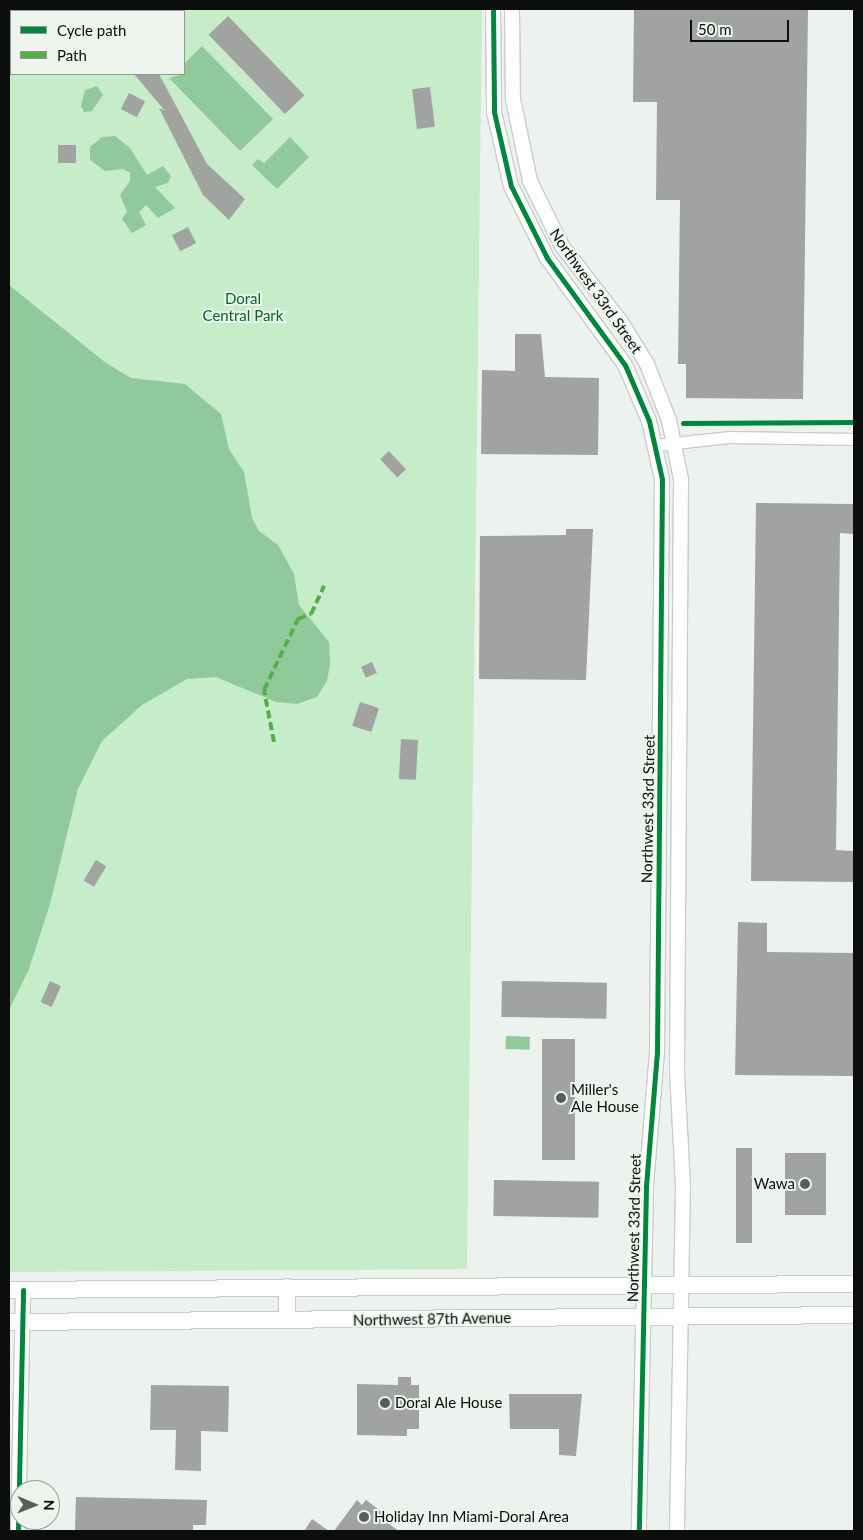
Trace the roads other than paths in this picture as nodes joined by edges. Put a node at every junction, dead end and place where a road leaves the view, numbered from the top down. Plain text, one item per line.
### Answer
1 (493, 9) edge
2 (512, 9) edge
3 (854, 439) edge
4 (675, 442) junction
5 (656, 445) junction
6 (682, 702) junction
7 (662, 718) junction
8 (681, 750) junction
9 (645, 1284) junction
10 (682, 1284) junction
11 (854, 1284) edge
12 (288, 1287) junction
13 (16, 1290) edge
14 (854, 1315) edge
15 (644, 1317) junction
16 (682, 1317) junction
17 (287, 1320) junction
18 (16, 1322) edge
19 (14, 1480) edge
20 (639, 1531) edge
21 (677, 1531) edge

1 - 5 street, Northwest 33rd Street
2 - 4 street, Northwest 33rd Street
3 - 4 street
4 - 5 street
4 - 6 street, Northwest 33rd Street
5 - 7 street, Northwest 33rd Street
6 - 7 street
6 - 8 street, Northwest 33rd Street
7 - 8 street
7 - 9 street, Northwest 33rd Street
8 - 10 street, Northwest 33rd Street
9 - 10 main road
9 - 12 main road
9 - 15 street, Northwest 33rd Street
10 - 11 main road
10 - 16 street, Northwest 33rd Street
12 - 13 main road
12 - 17 main road
13 - 18 street
14 - 16 main road, Northwest 87th Avenue
15 - 16 main road, Northwest 87th Avenue
15 - 17 main road, Northwest 87th Avenue
15 - 20 street, Northwest 33rd Street
16 - 21 street, Northwest 33rd Street
17 - 18 main road, Northwest 87th Avenue
18 - 19 street

